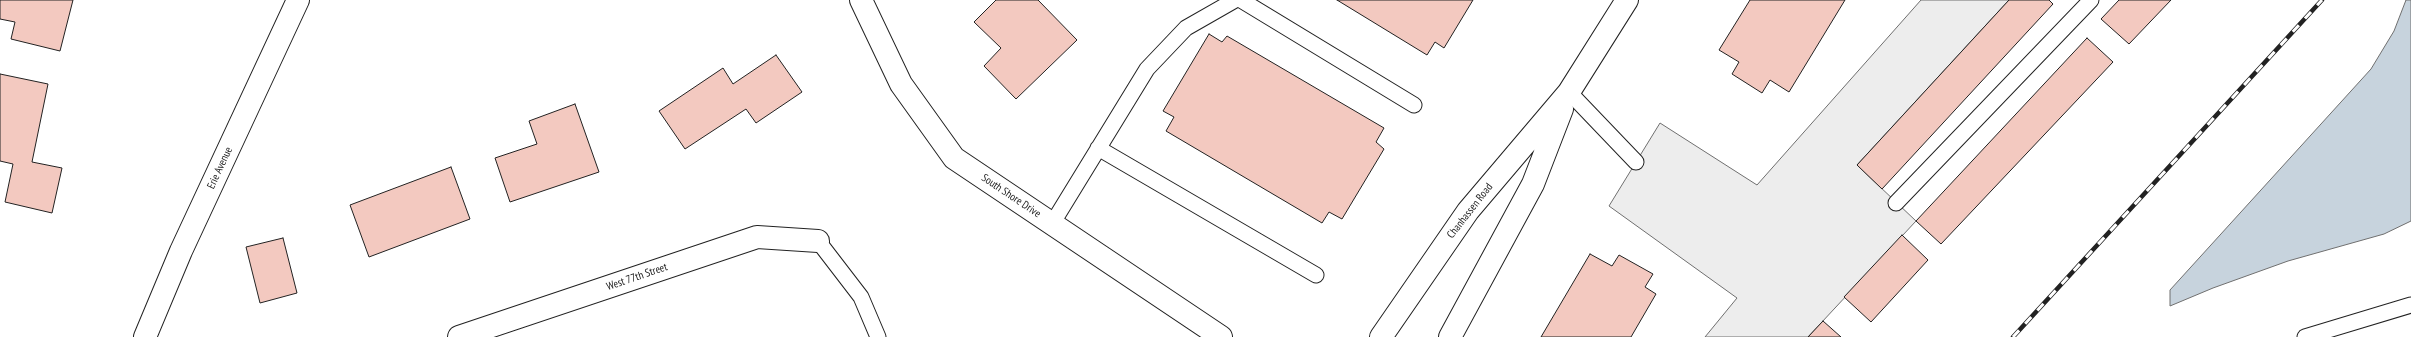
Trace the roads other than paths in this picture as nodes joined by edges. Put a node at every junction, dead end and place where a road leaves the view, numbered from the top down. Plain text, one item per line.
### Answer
1 (298, 0) edge
2 (861, 0) edge
3 (1235, 0) edge
4 (1241, 0) edge
5 (1627, 0) edge
6 (2083, 3) edge
7 (1569, 92) junction
8 (1414, 105) dead end
9 (1098, 148) junction
10 (1636, 162) dead end
11 (1896, 203) dead end
12 (1052, 224) junction
13 (818, 241) joint
14 (1316, 275) dead end
15 (2411, 304) edge
16 (2353, 330) edge
17 (145, 337) edge
18 (459, 337) edge
19 (878, 337) edge
20 (1221, 337) edge
21 (1381, 337) edge
22 (1450, 337) edge
23 (2305, 337) edge

1 - 17 street, Erie Avenue
2 - 12 street, South Shore Drive
3 - 9 lane
4 - 8 lane
5 - 7 street, Chanhassen Road
6 - 11 lane
7 - 10 lane
7 - 21 street, Chanhassen Road
7 - 22 street, Chanhassen Road
9 - 12 lane
9 - 14 lane
12 - 20 street, South Shore Drive
13 - 18 street, West 77th Street
13 - 19 lane
15 - 16 lane
16 - 23 lane

